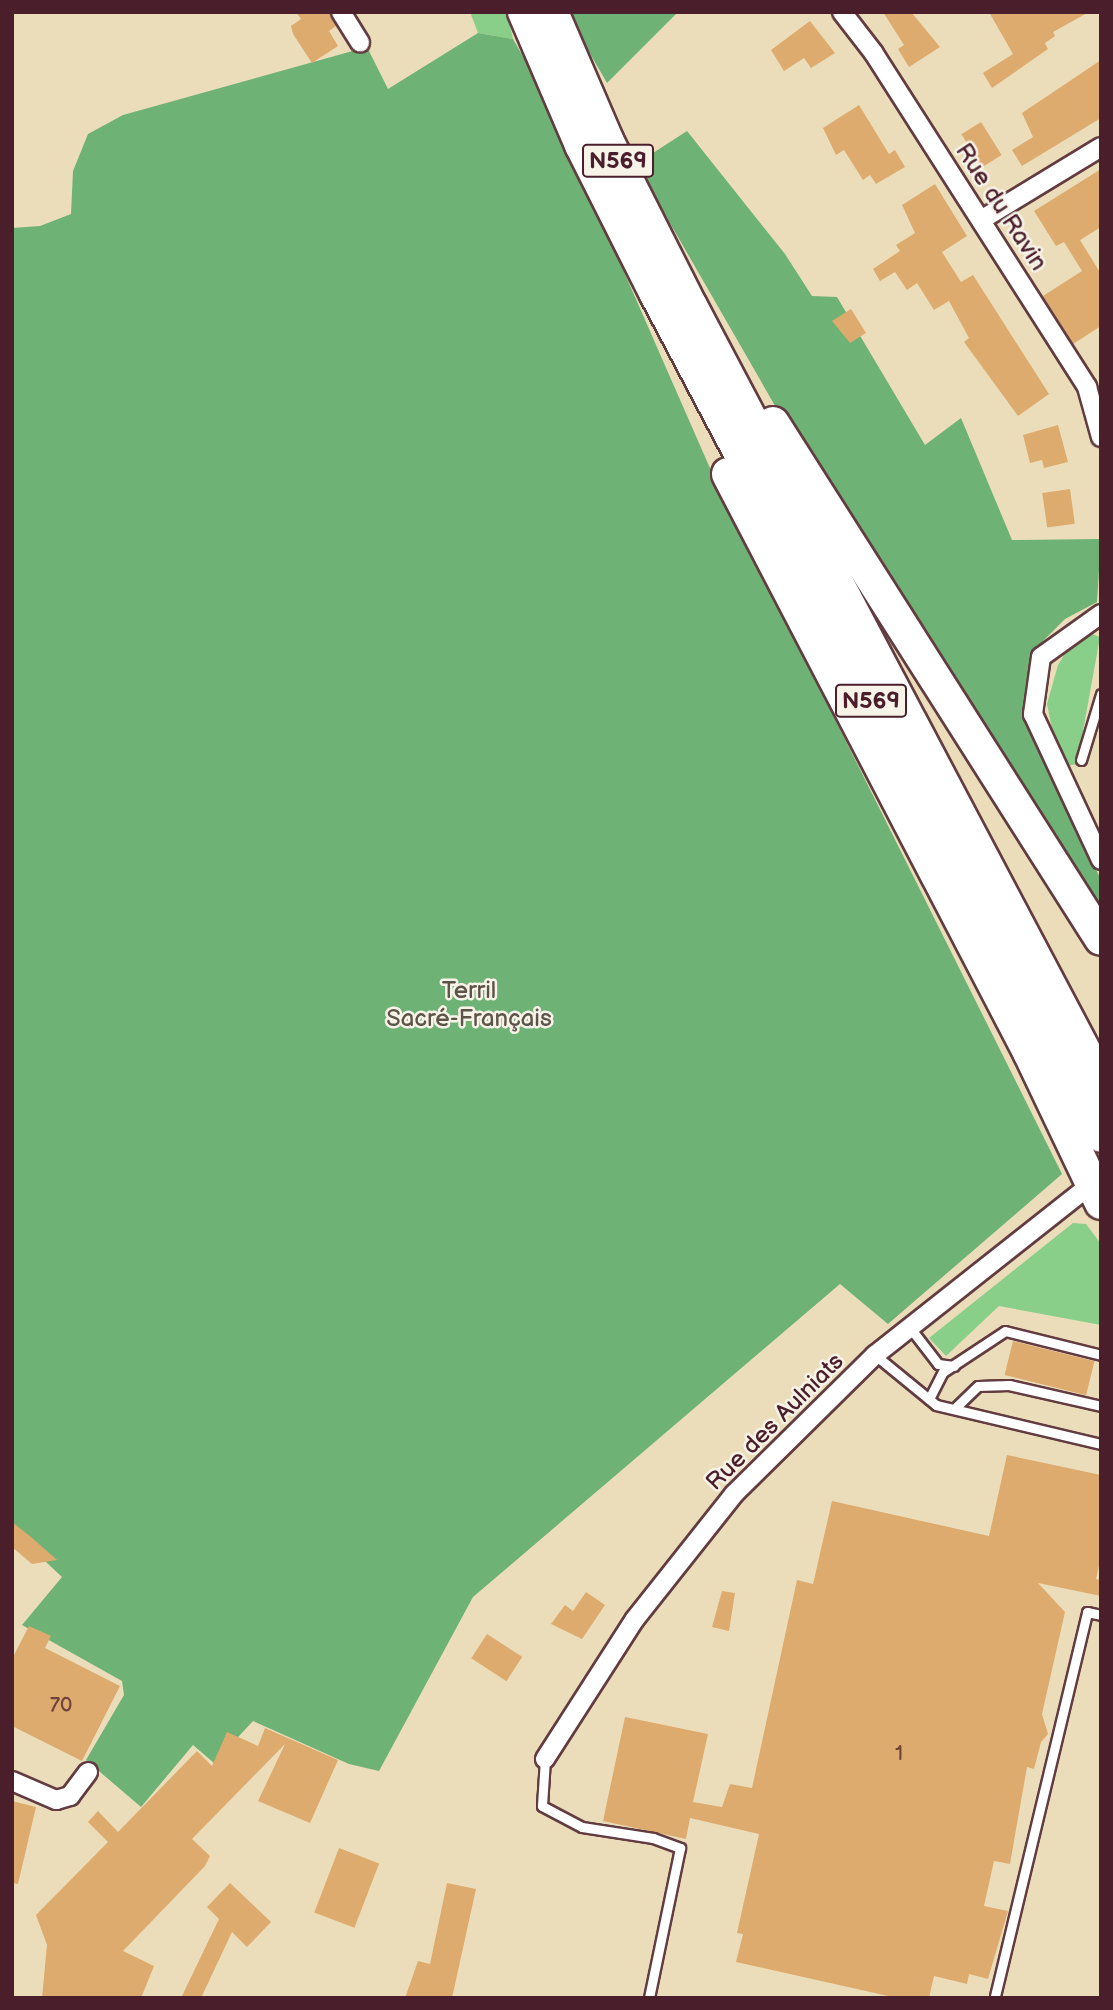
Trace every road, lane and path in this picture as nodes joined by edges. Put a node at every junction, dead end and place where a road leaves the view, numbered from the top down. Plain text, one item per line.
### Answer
1 (341, 12) edge
2 (524, 12) edge
3 (552, 12) edge
4 (842, 12) edge
5 (360, 43) dead end
6 (1101, 147) edge
7 (981, 220) junction
8 (656, 294) junction
9 (691, 306) junction
10 (1101, 437) edge
11 (1101, 614) edge
12 (1101, 694) edge
13 (1081, 760) dead end
14 (1101, 860) edge
15 (1101, 939) edge
16 (1094, 1095) edge
17 (1101, 1136) edge
18 (1097, 1188) edge
19 (911, 1329) junction
20 (876, 1355) junction
21 (1101, 1355) edge
22 (954, 1366) junction
23 (929, 1399) junction
24 (1101, 1406) edge
25 (954, 1409) junction
26 (1101, 1444) edge
27 (1101, 1615) edge
28 (545, 1759) joint
29 (88, 1772) dead end
30 (12, 1781) edge
31 (995, 1996) edge
32 (649, 1998) edge

1 - 5 street
2 - 8 highway, N569
3 - 9 highway, N569
4 - 7 street, Rue du Ravin
6 - 7 street
7 - 10 street, Rue du Ravin
8 - 16 highway, N569
8 - 18 highway
9 - 15 highway
9 - 16 highway, N569
11 - 14 street
12 - 13 lane
16 - 17 highway, N569
18 - 19 street, Rue des Aulniats
19 - 20 street, Rue des Aulniats
19 - 22 lane
20 - 23 lane
20 - 28 street, Rue des Aulniats
21 - 22 lane
22 - 23 lane
23 - 25 lane
24 - 25 lane
25 - 26 lane
27 - 31 lane
28 - 32 lane
29 - 30 street

